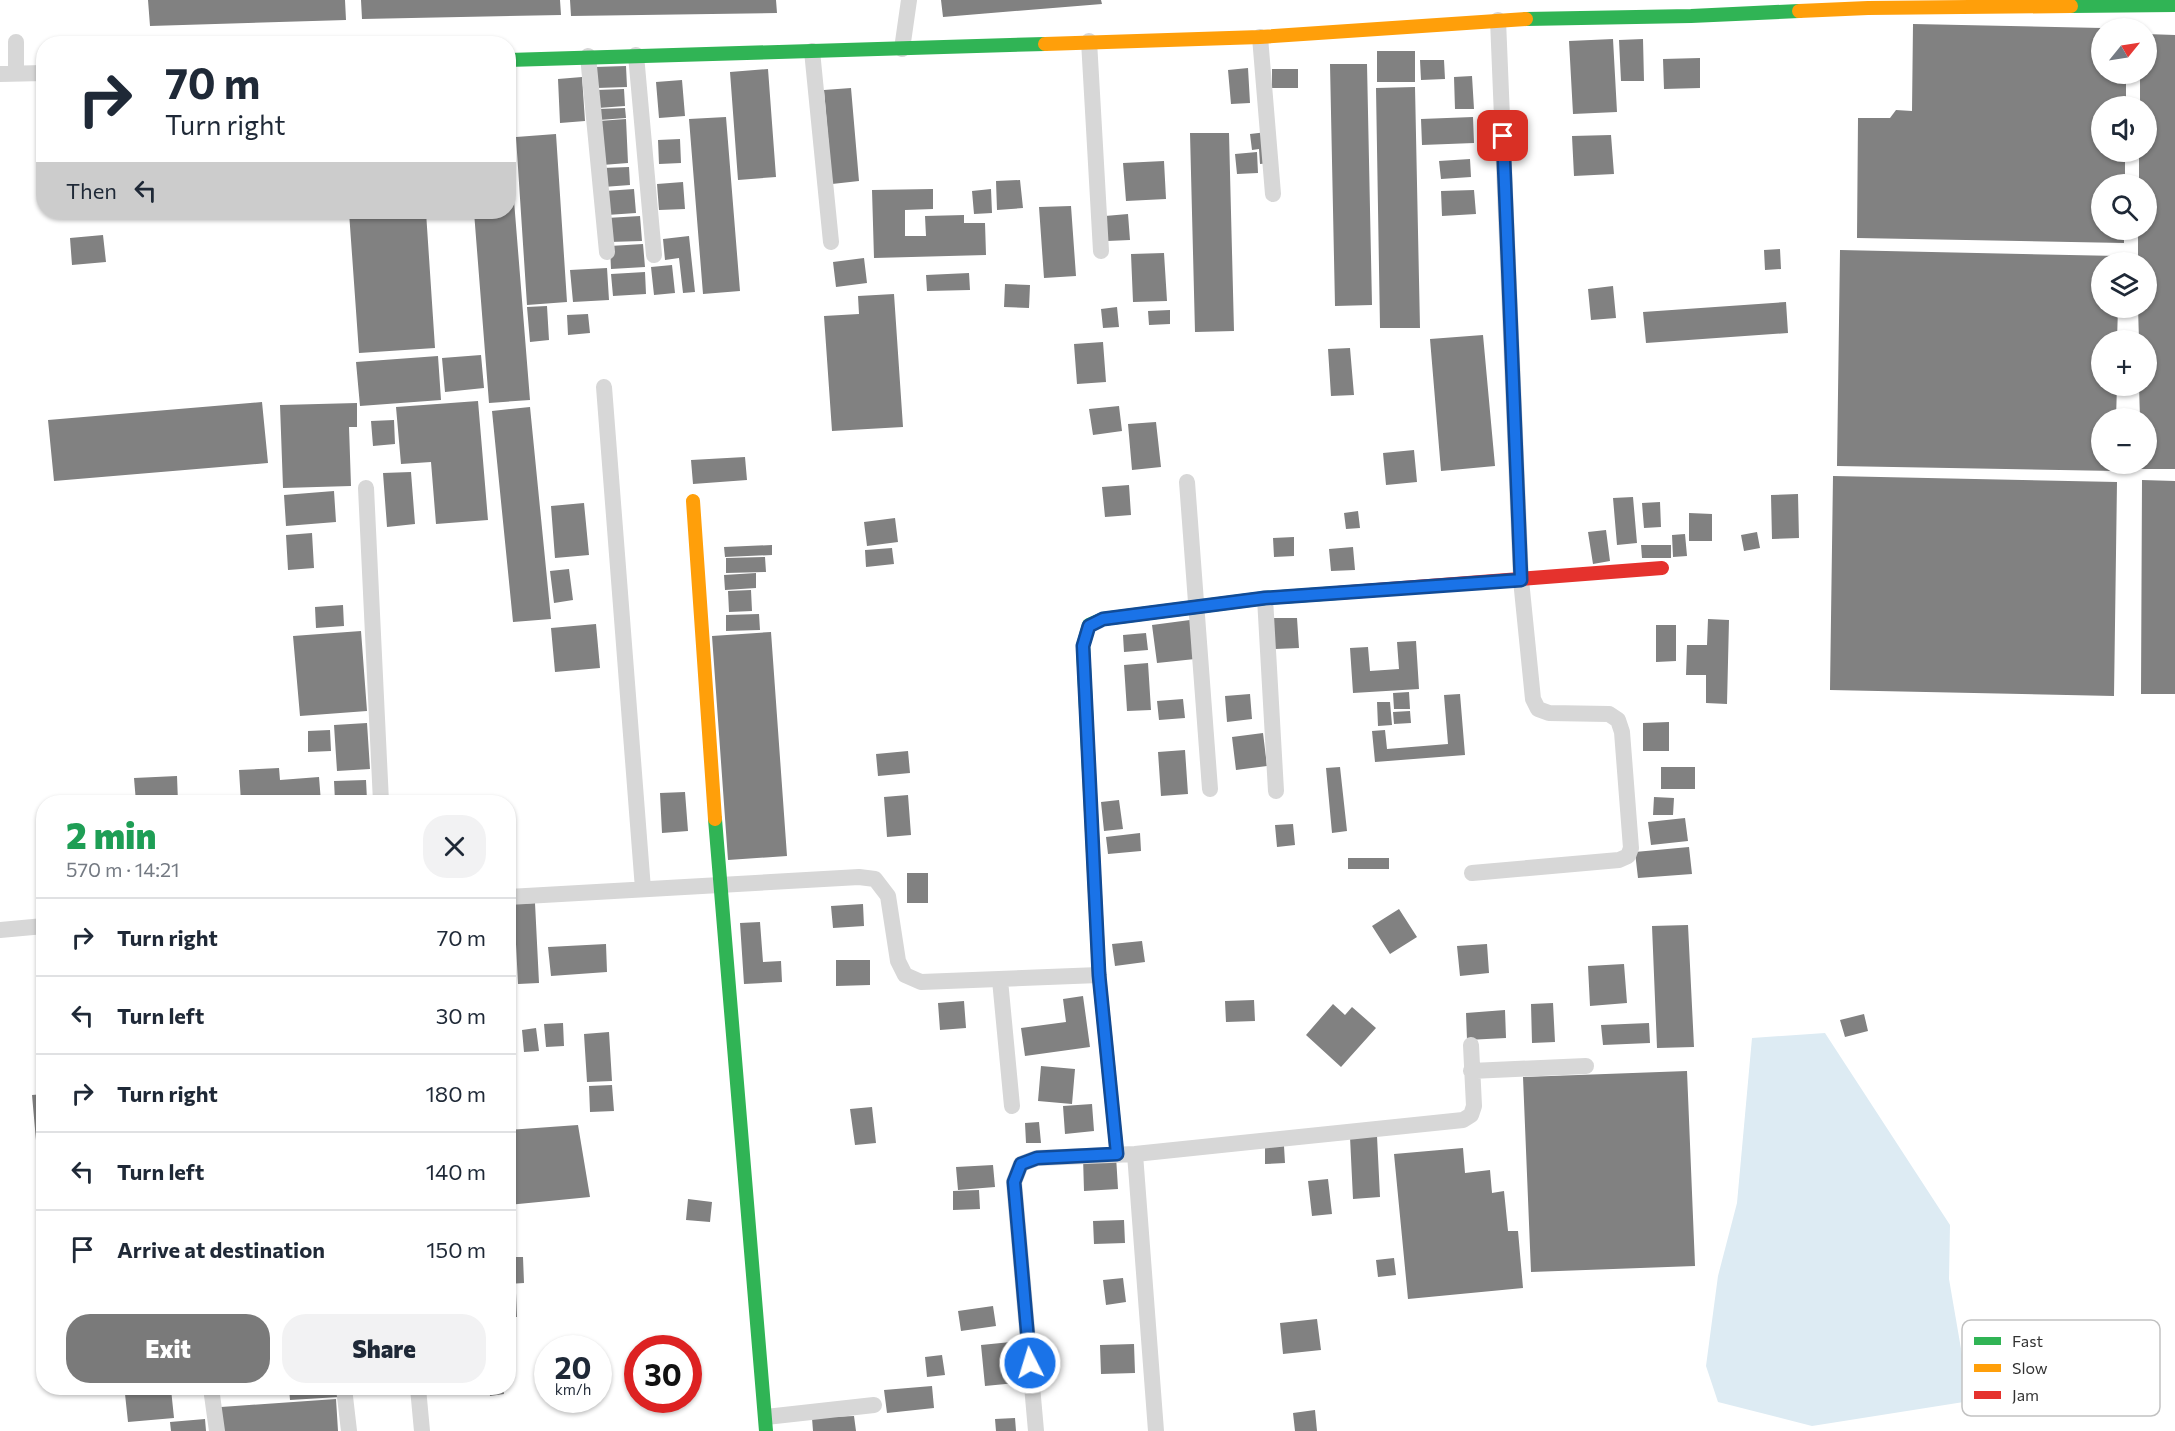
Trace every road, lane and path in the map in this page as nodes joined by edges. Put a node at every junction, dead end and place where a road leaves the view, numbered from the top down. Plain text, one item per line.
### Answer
1 (909, 0) edge
2 (1925, 4) edge
3 (2175, 5) edge
4 (1498, 20) junction
5 (1260, 37) junction
6 (1089, 41) junction
7 (16, 42) dead end
8 (902, 49) junction
9 (812, 51) junction
10 (636, 55) junction
11 (588, 56) junction
12 (516, 60) edge
13 (8, 73) edge
14 (36, 73) edge
15 (1273, 194) dead end
16 (831, 242) dead end
17 (1101, 251) dead end
18 (607, 252) dead end
19 (654, 255) dead end
20 (604, 387) dead end
21 (1187, 482) dead end
22 (366, 488) dead end
23 (693, 501) dead end
24 (1662, 568) dead end
25 (1521, 580) junction
26 (1265, 598) junction
27 (1196, 605) junction
28 (1210, 789) dead end
29 (1276, 791) dead end
30 (381, 795) edge
31 (1472, 873) dead end
32 (720, 885) junction
33 (643, 889) junction
34 (516, 897) edge
35 (36, 927) edge
36 (0, 930) edge
37 (1099, 975) junction
38 (1000, 980) junction
39 (1471, 1045) dead end
40 (1586, 1066) dead end
41 (1471, 1071) junction
42 (1012, 1106) dead end
43 (1117, 1154) junction
44 (1135, 1154) junction
45 (212, 1395) edge
46 (345, 1395) edge
47 (419, 1395) edge
48 (874, 1405) dead end
49 (766, 1424) edge
50 (217, 1431) edge
51 (349, 1431) edge
52 (422, 1431) edge
53 (1036, 1431) edge
54 (1156, 1431) edge

1 - 8 street
2 - 3 street
2 - 4 street
4 - 5 street
4 - 25 street
5 - 6 street
5 - 15 street
6 - 8 street
6 - 17 street
7 - 13 street
8 - 9 street
9 - 10 street
9 - 16 street
10 - 11 street
10 - 19 street
11 - 12 street
11 - 18 street
13 - 14 street
20 - 33 street
21 - 27 street
22 - 30 street
23 - 32 street
24 - 25 street
25 - 26 street
25 - 31 street
26 - 27 street
26 - 29 street
27 - 28 street
27 - 37 street
32 - 33 street
32 - 38 street
32 - 49 street
33 - 34 street
35 - 36 street
37 - 38 street
37 - 43 street
38 - 42 street
39 - 41 street
40 - 41 street
41 - 44 street
43 - 44 street
43 - 53 street
44 - 54 street
45 - 50 street
46 - 51 street
47 - 52 street
48 - 49 street

